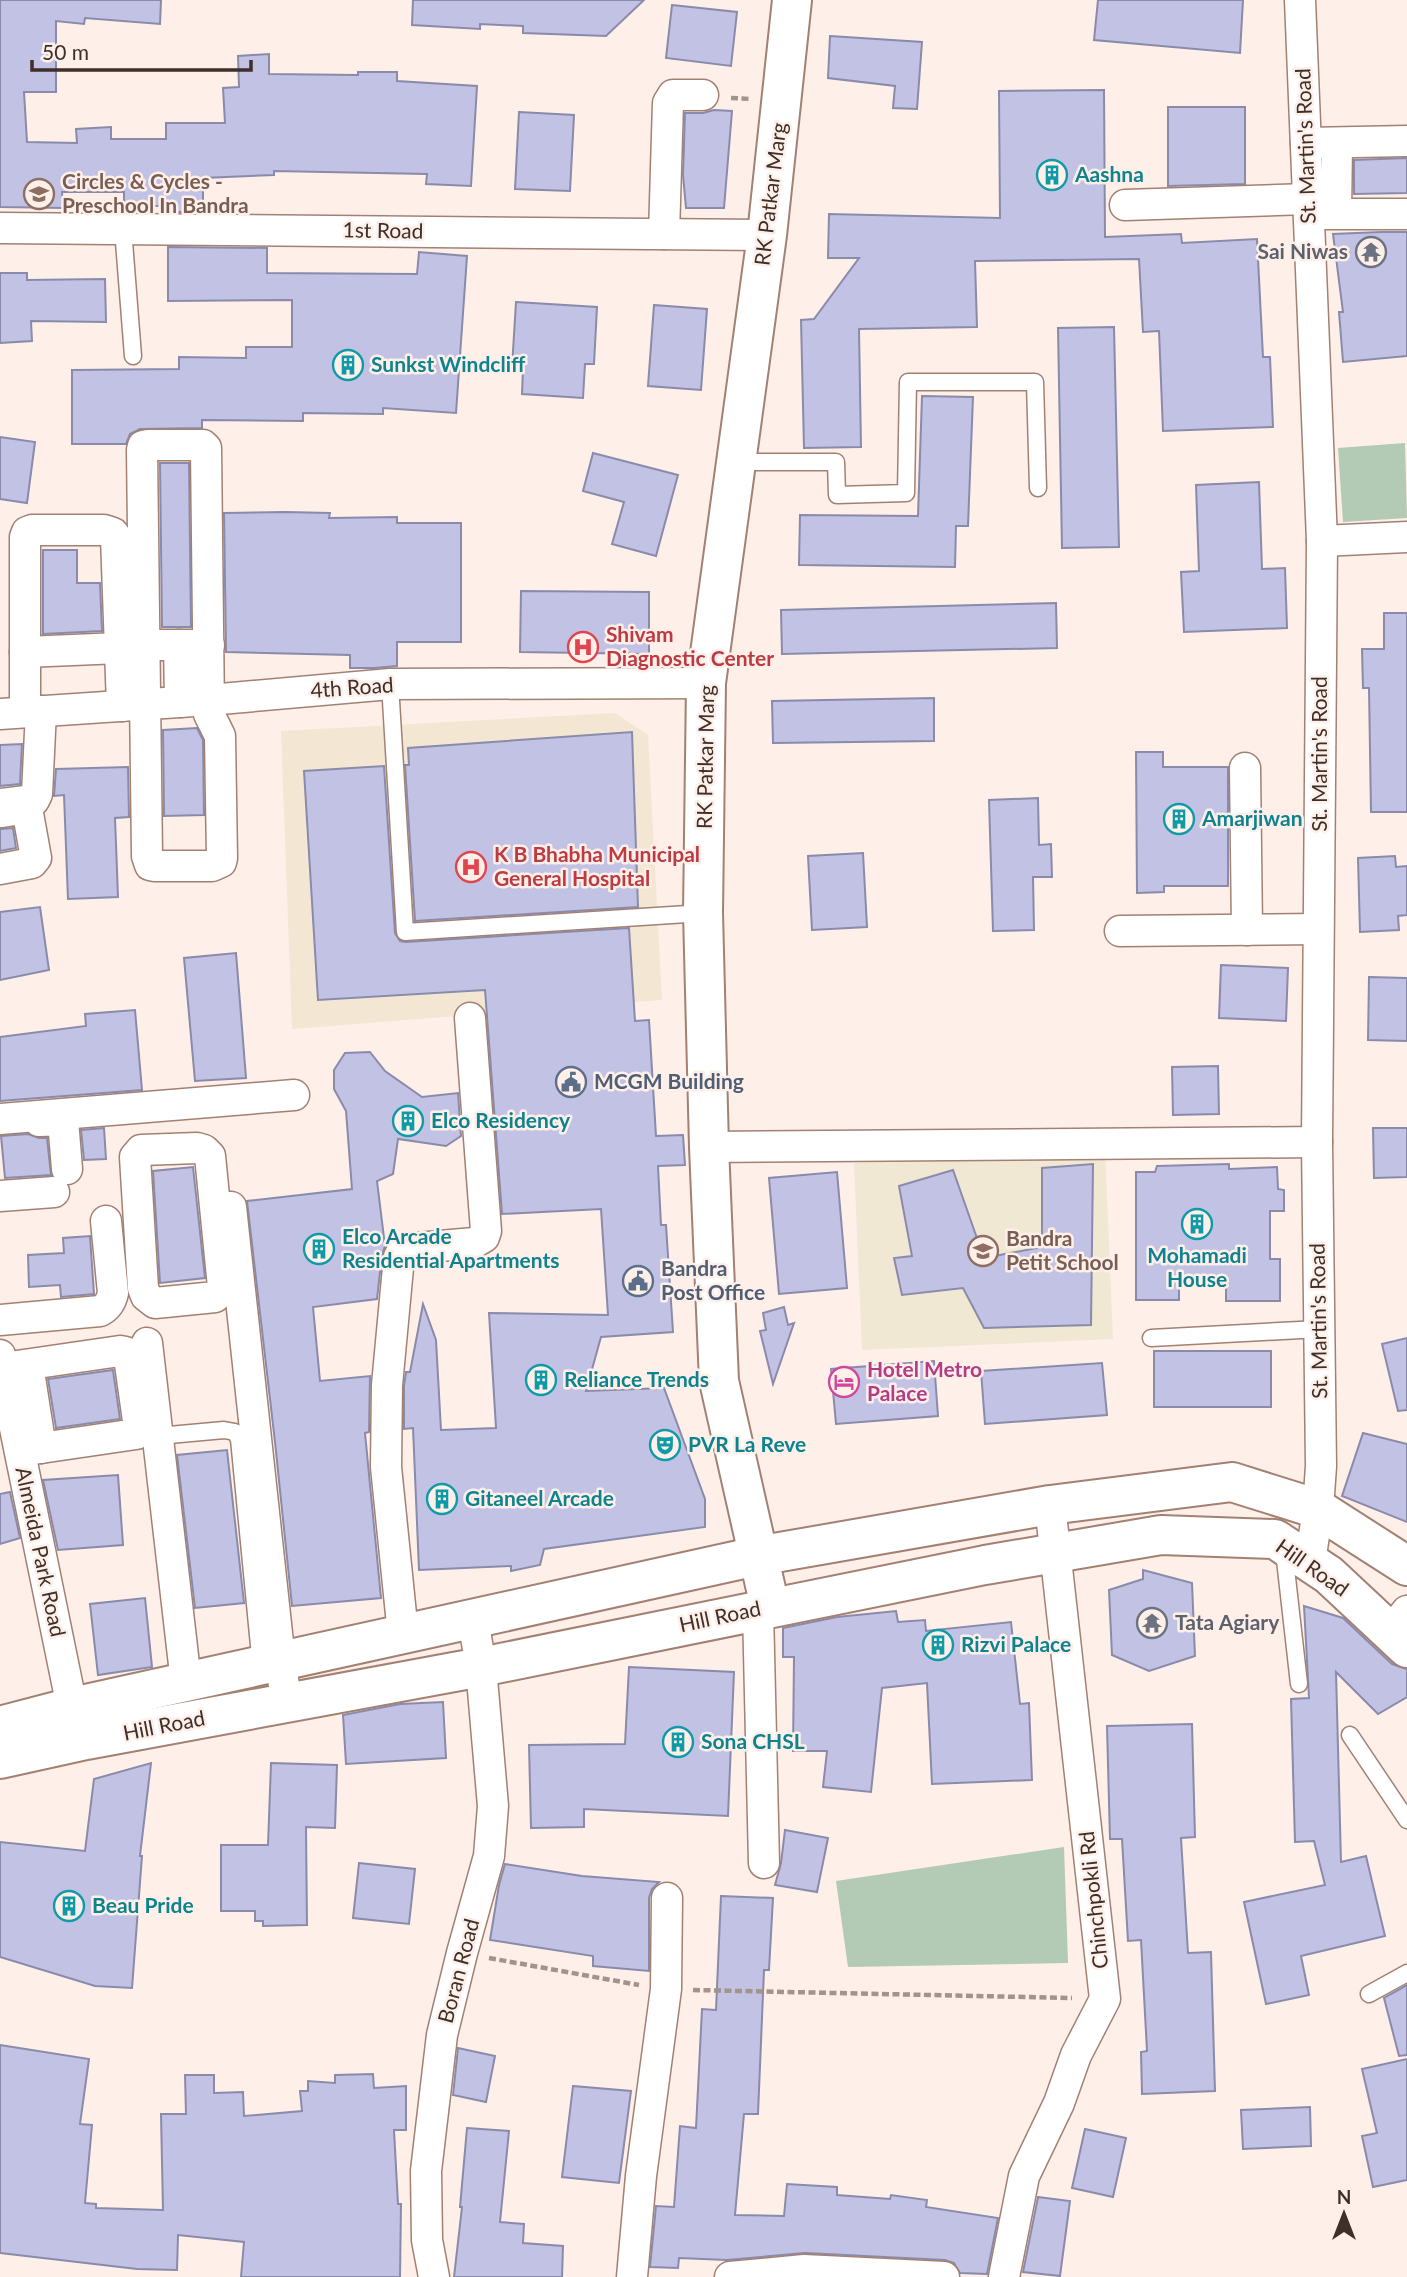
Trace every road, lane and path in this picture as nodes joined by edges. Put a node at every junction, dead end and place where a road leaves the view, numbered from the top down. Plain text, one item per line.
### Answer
1 (792, 0) edge
2 (1300, 0) edge
3 (703, 95) joint
4 (781, 102) junction
5 (1407, 141) edge
6 (1306, 143) junction
7 (1337, 144) junction
8 (1125, 205) dead end
9 (1318, 209) junction
10 (1407, 214) edge
11 (0, 228) edge
12 (123, 229) junction
13 (664, 234) junction
14 (767, 235) junction
15 (133, 356) dead end
16 (736, 462) junction
17 (1038, 488) dead end
18 (1407, 537) edge
19 (1322, 541) junction
20 (179, 645) junction
21 (209, 645) junction
22 (133, 647) junction
23 (25, 652) junction
24 (706, 683) junction
25 (390, 684) junction
26 (200, 706) junction
27 (138, 710) junction
28 (22, 712) edge
29 (1245, 768) dead end
30 (0, 804) edge
31 (0, 812) edge
32 (0, 869) edge
33 (704, 914) junction
34 (1318, 929) junction
35 (1247, 930) junction
36 (1120, 931) dead end
37 (470, 1018) dead end
38 (294, 1095) dead end
39 (148, 1107) junction
40 (0, 1122) edge
41 (1317, 1142) junction
42 (709, 1147) junction
43 (152, 1149) junction
44 (1, 1190) edge
45 (231, 1207) dead end
46 (106, 1221) dead end
47 (0, 1320) edge
48 (1319, 1329) junction
49 (1151, 1338) dead end
50 (147, 1343) dead end
51 (10, 1362) edge
52 (158, 1436) junction
53 (31, 1449) junction
54 (1050, 1505) junction
55 (1318, 1509) junction
56 (1055, 1552) junction
57 (1297, 1553) junction
58 (757, 1556) junction
59 (1407, 1566) edge
60 (764, 1608) junction
61 (473, 1619) junction
62 (1401, 1630) edge
63 (403, 1634) junction
64 (271, 1663) junction
65 (481, 1667) junction
66 (186, 1682) junction
67 (1299, 1684) dead end
68 (287, 1703) junction
69 (79, 1724) junction
70 (0, 1726) edge
71 (1350, 1735) dead end
72 (0, 1759) edge
73 (1407, 1820) edge
74 (764, 1863) dead end
75 (667, 1898) dead end
76 (461, 1954) junction
77 (1407, 1973) edge
78 (666, 1989) junction
79 (1369, 1994) dead end
80 (1105, 1999) junction
81 (434, 2277) edge
82 (632, 2277) edge
83 (730, 2277) edge
84 (944, 2277) edge
85 (1004, 2277) edge

1 - 4 main road, RK Patkar Marg
2 - 6 street, St. Martin's Road
3 - 4 path
3 - 13 street
4 - 14 main road, RK Patkar Marg
5 - 7 street
6 - 7 street
6 - 9 street, St. Martin's Road
7 - 9 street
8 - 9 street
9 - 10 street
9 - 19 street, St. Martin's Road
11 - 12 street, 1st Road
12 - 13 street, 1st Road
12 - 15 lane
13 - 14 street, 1st Road
14 - 16 main road, RK Patkar Marg
16 - 17 lane
16 - 24 main road, RK Patkar Marg
18 - 19 street
19 - 34 street, St. Martin's Road
20 - 21 street
20 - 22 street
20 - 26 street
21 - 22 street
21 - 26 street
22 - 23 street
22 - 23 street
22 - 27 street
23 - 28 street
24 - 25 street, 4th Road
24 - 33 main road, RK Patkar Marg
25 - 26 street, 4th Road
25 - 33 lane
26 - 27 street, 4th Road
26 - 27 street
27 - 28 street, 4th Road
28 - 30 street
29 - 35 street
31 - 32 street
33 - 42 main road, RK Patkar Marg
34 - 35 street
34 - 41 street, St. Martin's Road
35 - 36 street
37 - 63 street
38 - 39 street
39 - 40 street
39 - 43 street
40 - 44 street
41 - 42 street
41 - 48 street, St. Martin's Road
42 - 58 main road, RK Patkar Marg
43 - 43 street
45 - 64 street
46 - 47 street
48 - 49 lane
48 - 55 street, St. Martin's Road
50 - 52 street
51 - 53 street, Almeida Park Road
51 - 53 street
52 - 64 lane
52 - 66 street
53 - 69 street, Almeida Park Road
54 - 55 main road, Hill Road
54 - 56 street, Chinchpokli Rd
54 - 58 main road, Hill Road
55 - 57 street, St. Martin's Road
55 - 59 main road, Hill Road
56 - 57 main road, Hill Road
56 - 60 main road, Hill Road
56 - 80 street, Chinchpokli Rd
57 - 62 main road, Hill Road
57 - 67 lane
58 - 60 main road, RK Patkar Marg
58 - 61 main road, Hill Road
60 - 65 main road, Hill Road
60 - 74 street
61 - 63 main road, Hill Road
61 - 65 street, Boran Road
63 - 64 main road, Hill Road
64 - 66 main road, Hill Road
64 - 68 street
65 - 68 main road, Hill Road
65 - 76 street, Boran Road
66 - 69 main road, Hill Road
68 - 69 main road, Hill Road
69 - 70 main road, Hill Road
69 - 72 main road, Hill Road
71 - 73 lane
75 - 78 street
76 - 78 path
76 - 81 street, Boran Road
77 - 79 lane
78 - 80 path
78 - 82 street
80 - 85 street, Chinchpokli Rd
83 - 84 street

